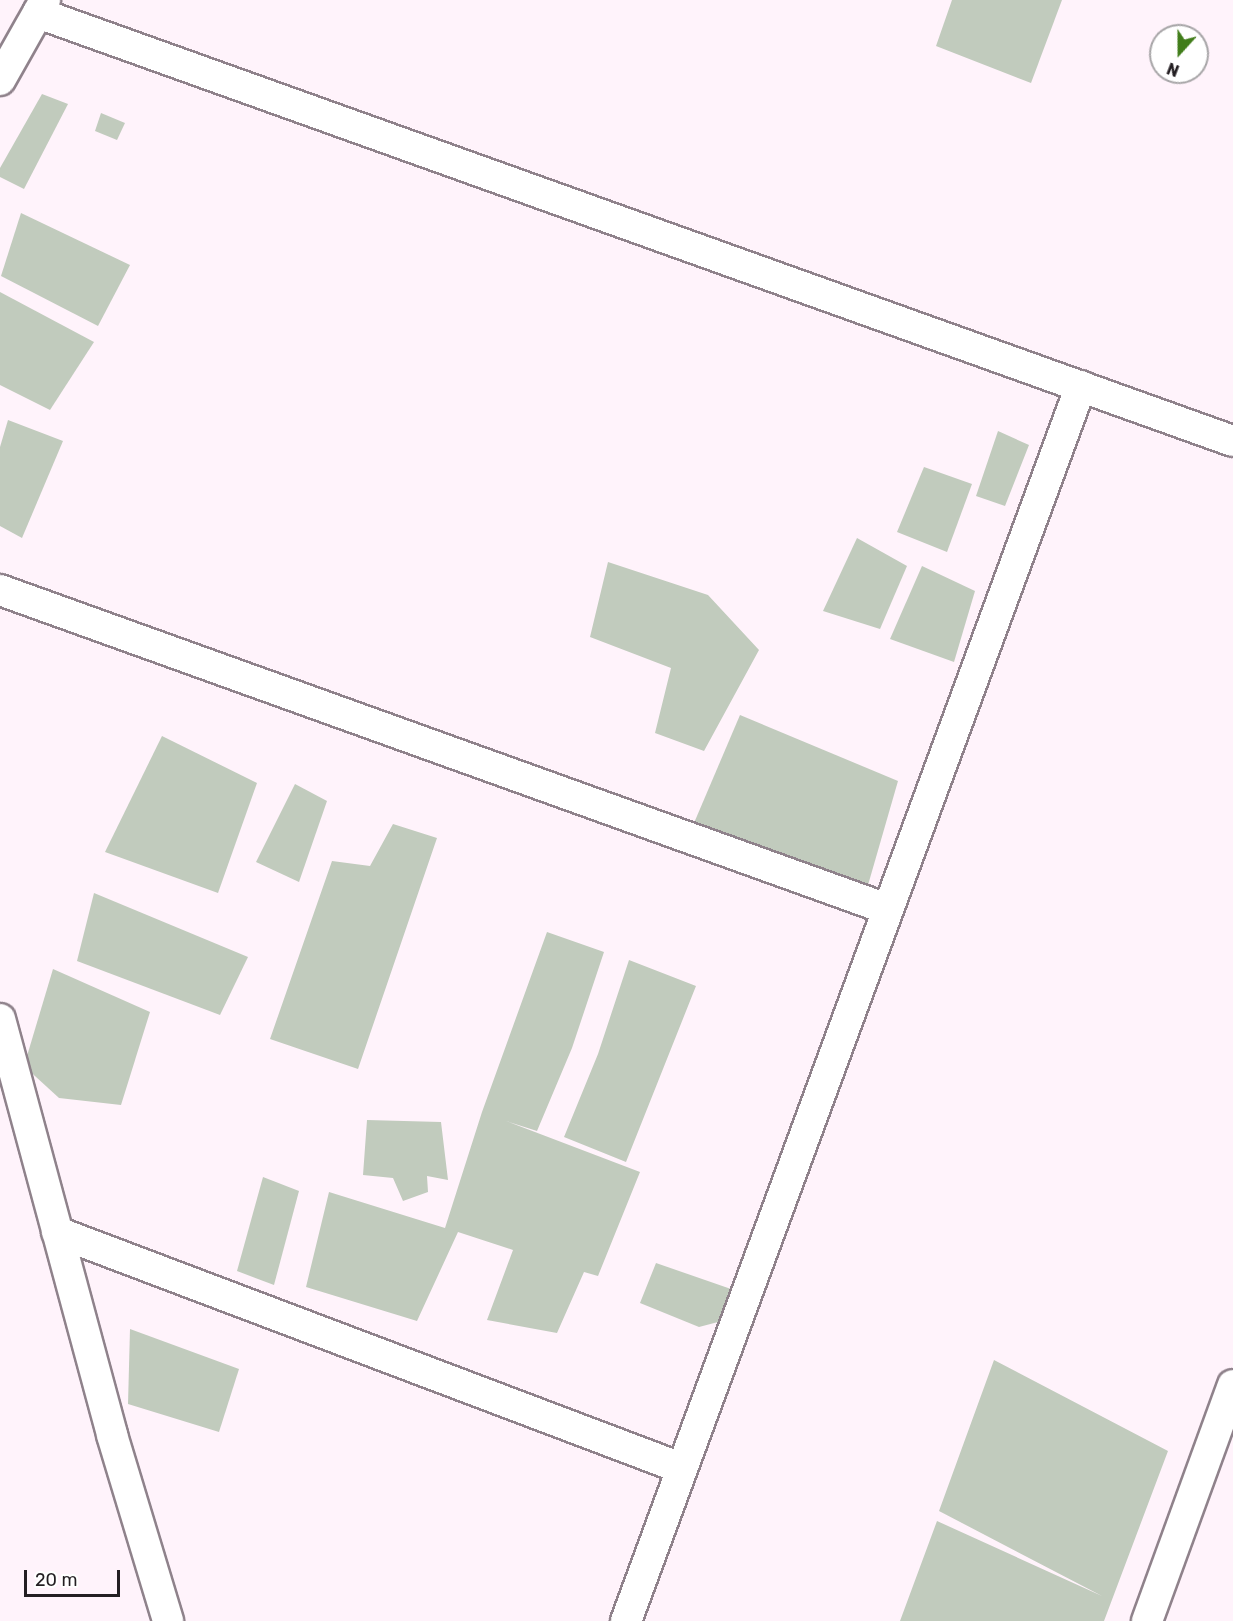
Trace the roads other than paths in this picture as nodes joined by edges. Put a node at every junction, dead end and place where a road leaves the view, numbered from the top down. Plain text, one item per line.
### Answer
1 (42, 6) edge
2 (0, 80) edge
3 (1081, 386) junction
4 (1233, 441) edge
5 (0, 590) edge
6 (887, 909) junction
7 (0, 1018) edge
8 (57, 1232) junction
9 (1233, 1385) edge
10 (681, 1468) junction
11 (168, 1621) edge
12 (626, 1621) edge
13 (1146, 1621) edge

1 - 2 street
1 - 3 street
3 - 4 street
3 - 6 street
5 - 6 street
6 - 10 street
7 - 8 street
8 - 10 street
8 - 11 street
9 - 13 street
10 - 12 street

